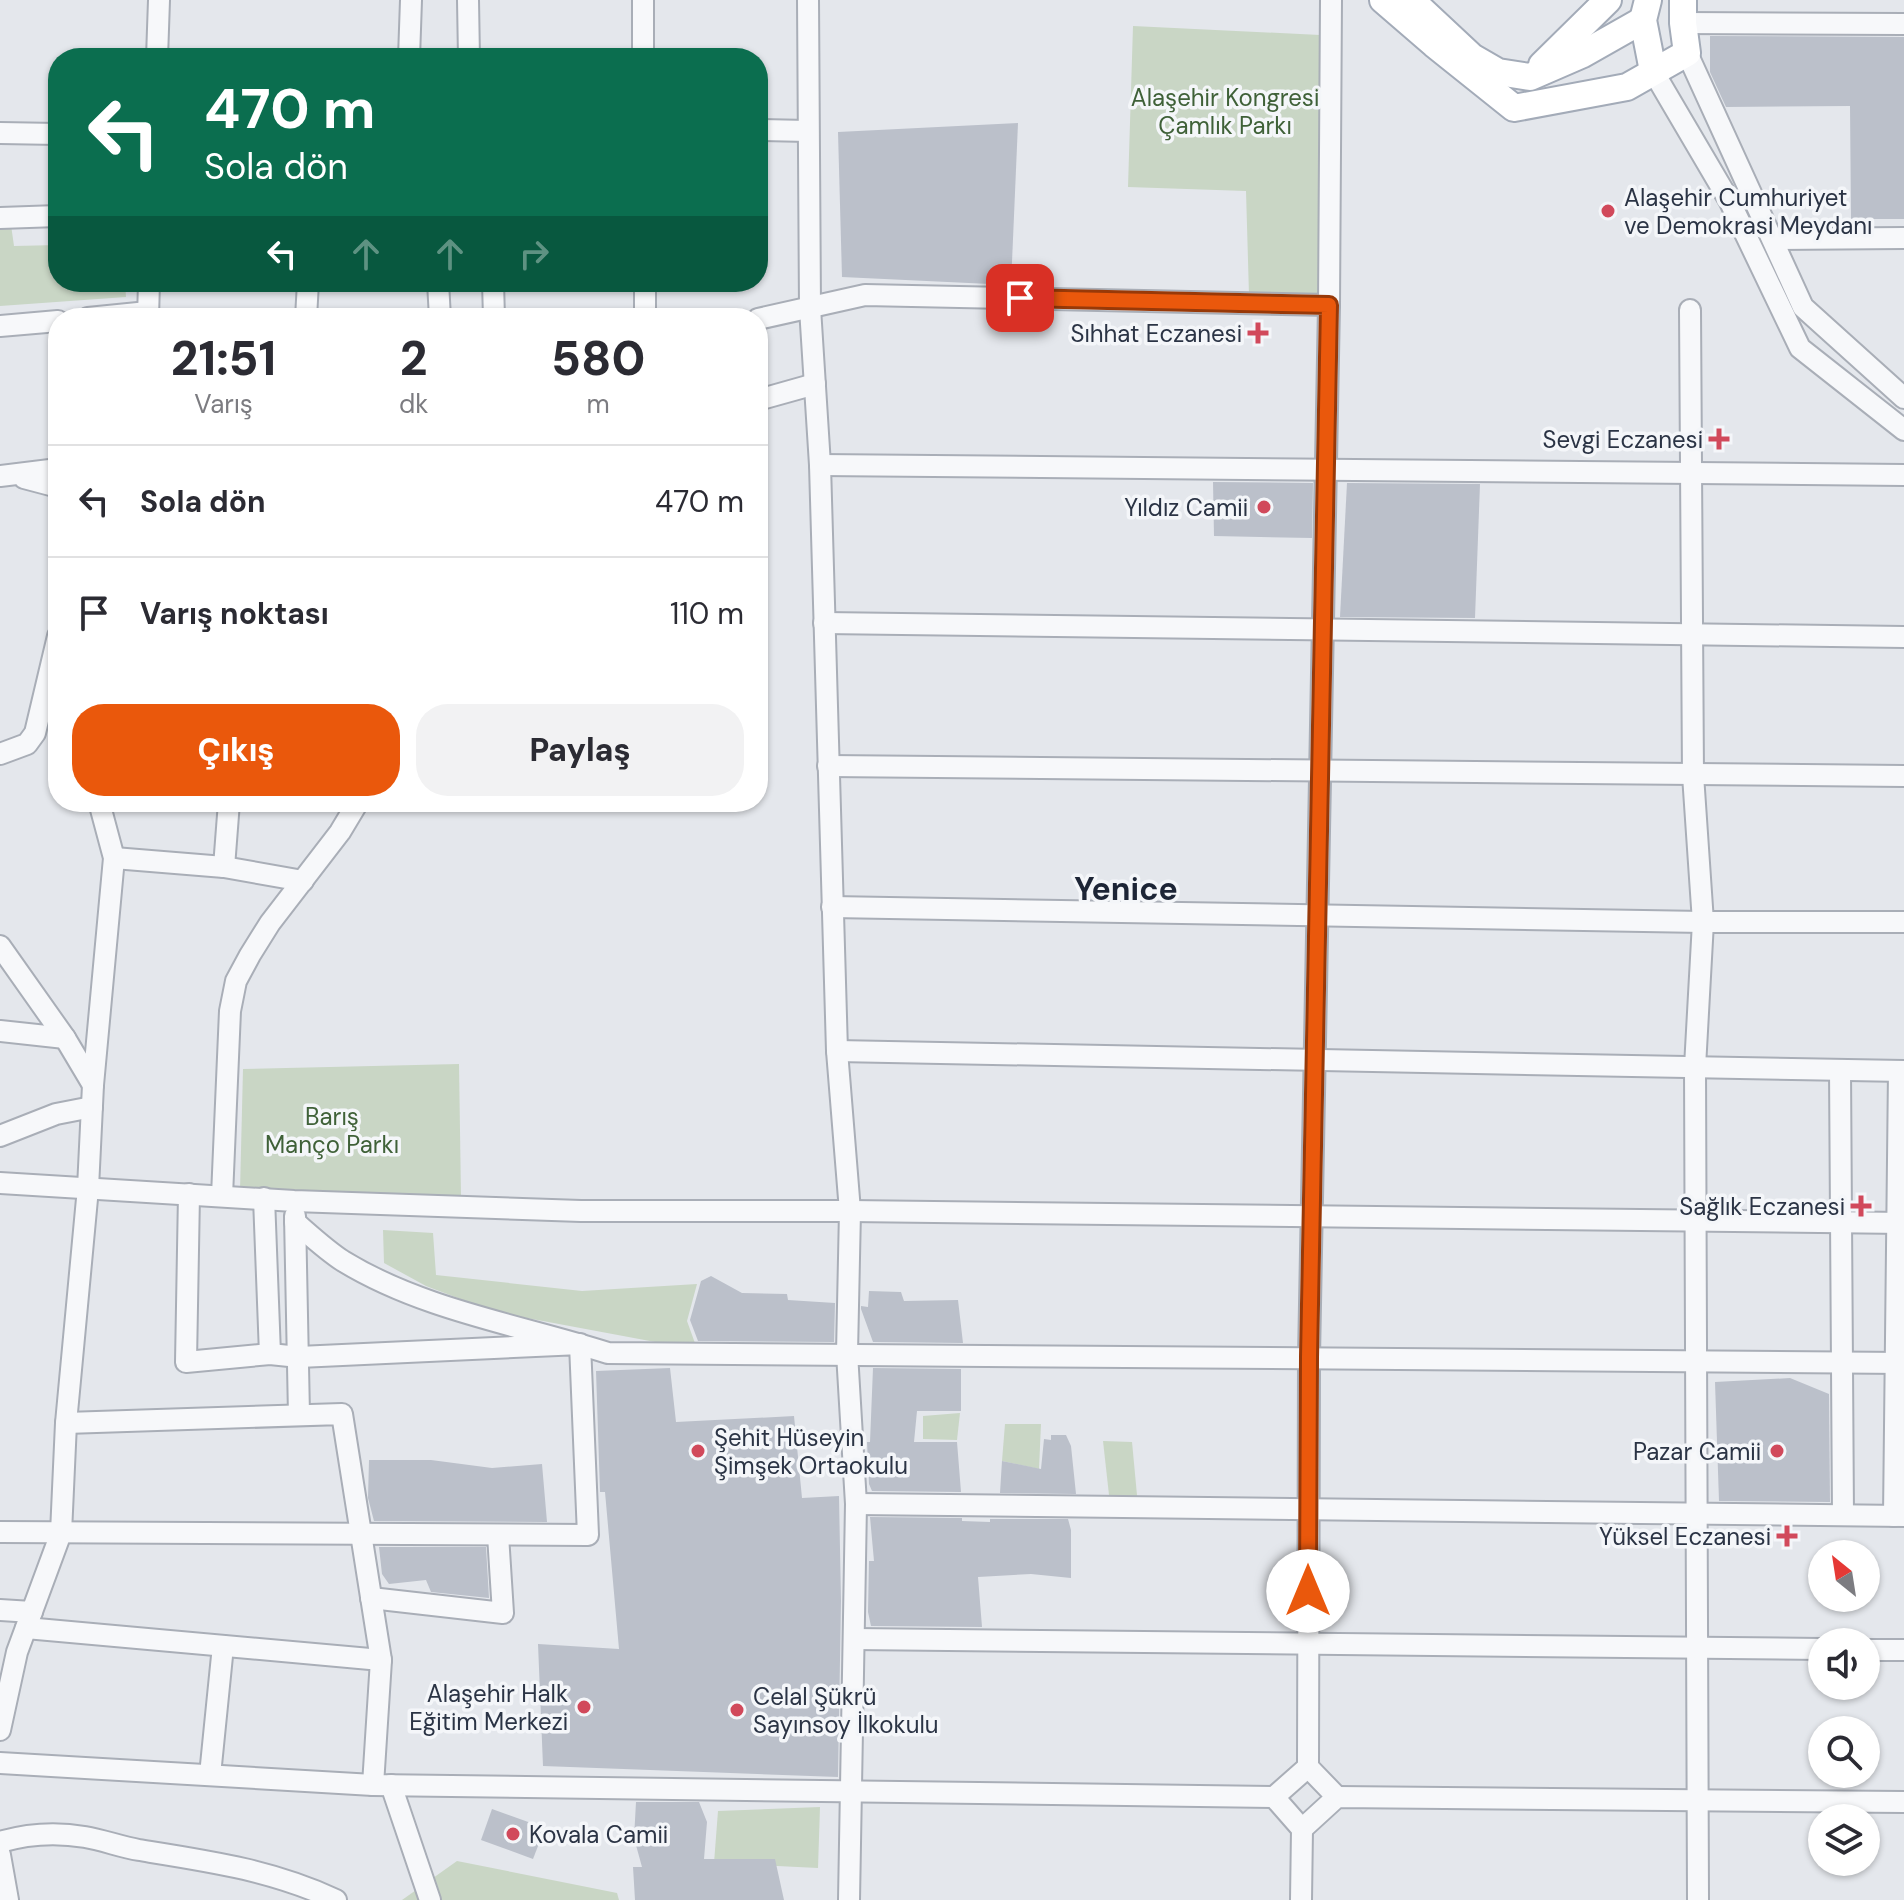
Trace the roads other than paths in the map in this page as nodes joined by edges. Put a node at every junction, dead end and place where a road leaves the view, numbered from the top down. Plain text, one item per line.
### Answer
1 (159, 0) edge
2 (411, 0) edge
3 (468, 0) edge
4 (643, 0) edge
5 (808, 0) edge
6 (1331, 0) edge
7 (1383, 0) edge
8 (1411, 0) edge
9 (1608, 0) edge
10 (1645, 10) edge
11 (1683, 11) edge
12 (1904, 24) edge
13 (157, 48) edge
14 (409, 48) edge
15 (469, 48) edge
16 (643, 48) edge
17 (1687, 53) junction
18 (1653, 71) junction
19 (1530, 77) junction
20 (768, 130) edge
21 (808, 131) junction
22 (0, 133) edge
23 (48, 134) edge
24 (48, 216) edge
25 (0, 218) edge
26 (1904, 238) edge
27 (1773, 239) junction
28 (1329, 305) junction
29 (810, 308) junction
30 (1690, 310) dead end
31 (768, 317) edge
32 (48, 322) edge
33 (0, 326) edge
34 (815, 384) junction
35 (768, 397) edge
36 (1904, 398) edge
37 (1904, 430) edge
38 (820, 465) junction
39 (1326, 469) junction
40 (48, 470) edge
41 (1692, 471) junction
42 (6, 475) edge
43 (1904, 475) edge
44 (48, 485) edge
45 (824, 623) junction
46 (1323, 628) junction
47 (1692, 633) junction
48 (1904, 637) edge
49 (48, 678) edge
50 (0, 754) edge
51 (828, 766) junction
52 (1320, 771) junction
53 (1693, 775) junction
54 (1904, 776) edge
55 (102, 812) edge
56 (228, 812) edge
57 (352, 812) edge
58 (114, 858) junction
59 (224, 867) junction
60 (303, 881) junction
61 (832, 907) junction
62 (1317, 914) junction
63 (1703, 922) junction
64 (1904, 922) edge
65 (0, 946) edge
66 (0, 1031) edge
67 (65, 1038) junction
68 (837, 1051) junction
69 (1314, 1060) junction
70 (1695, 1067) junction
71 (1840, 1070) junction
72 (1902, 1071) edge
73 (93, 1085) junction
74 (92, 1107) junction
75 (0, 1136) edge
76 (0, 1183) edge
77 (88, 1188) junction
78 (189, 1194) junction
79 (222, 1196) junction
80 (264, 1198) junction
81 (294, 1201) junction
82 (850, 1211) junction
83 (1311, 1216) junction
84 (1695, 1221) junction
85 (295, 1222) junction
86 (1841, 1222) junction
87 (1901, 1223) edge
88 (580, 1344) junction
89 (847, 1353) junction
90 (270, 1354) junction
91 (299, 1357) junction
92 (1309, 1357) junction
93 (1696, 1361) junction
94 (1842, 1362) junction
95 (1900, 1363) edge
96 (299, 1415) junction
97 (66, 1423) junction
98 (856, 1504) junction
99 (1309, 1511) junction
100 (1696, 1514) junction
101 (1843, 1515) junction
102 (1899, 1516) edge
103 (0, 1532) edge
104 (61, 1533) junction
105 (361, 1535) junction
106 (498, 1535) junction
107 (371, 1598) junction
108 (0, 1610) edge
109 (29, 1620) junction
110 (854, 1639) junction
111 (1308, 1644) junction
112 (223, 1646) junction
113 (1697, 1648) junction
114 (1808, 1649) edge
115 (1880, 1650) edge
116 (1904, 1650) edge
117 (381, 1660) junction
118 (0, 1730) edge
119 (0, 1763) edge
120 (1308, 1767) junction
121 (210, 1775) junction
122 (382, 1785) junction
123 (853, 1789) junction
124 (1274, 1797) junction
125 (1337, 1797) junction
126 (1698, 1800) junction
127 (1904, 1802) edge
128 (1302, 1829) junction
129 (0, 1842) edge
130 (0, 1855) edge
131 (8, 1900) edge
132 (336, 1900) edge
133 (430, 1900) edge
134 (849, 1900) edge
135 (1301, 1900) edge
136 (1698, 1900) edge

1 - 13 street
2 - 14 street
3 - 15 street
4 - 16 street
5 - 21 street
6 - 28 street
7 - 18 main road
8 - 19 main road
9 - 19 main road
10 - 11 main road
10 - 18 main road
10 - 19 main road
11 - 12 street
11 - 17 main road
17 - 18 main road
17 - 27 street
18 - 37 street
20 - 21 street
21 - 29 street
22 - 23 street
24 - 25 street
26 - 27 street
27 - 36 street
28 - 29 street
28 - 39 street
29 - 31 street
29 - 34 street
30 - 41 street
32 - 33 street
34 - 35 street
34 - 38 street
38 - 39 street
38 - 45 street
39 - 41 street
39 - 46 street
40 - 42 street
41 - 43 street
41 - 47 street
42 - 44 street
45 - 46 street
45 - 51 street
46 - 47 street
46 - 52 street
47 - 48 street
47 - 53 street
49 - 50 street
51 - 52 street
51 - 61 street
52 - 53 street
52 - 62 street
53 - 54 street
53 - 63 street
55 - 58 street
56 - 59 street
57 - 60 street
58 - 59 street
58 - 73 street
59 - 60 street
60 - 79 street
61 - 62 street
61 - 68 street
62 - 63 street
62 - 69 street
63 - 64 street
63 - 70 street
65 - 67 street
66 - 67 street
67 - 73 street
68 - 69 street
68 - 82 street
69 - 70 street
69 - 83 street
70 - 71 street
70 - 84 street
71 - 72 street
71 - 86 street
72 - 87 street
73 - 74 street
74 - 75 street
74 - 77 street
76 - 77 street
77 - 78 street
77 - 97 street
78 - 79 street
78 - 90 street
79 - 80 street
80 - 81 street
80 - 90 street
81 - 82 street
81 - 85 street
82 - 83 street
82 - 89 street
83 - 84 street
83 - 92 street
84 - 86 street
84 - 93 street
85 - 88 street
85 - 91 street
86 - 87 street
86 - 94 street
87 - 95 street
88 - 89 street
88 - 91 street
88 - 106 street
89 - 92 street
89 - 98 street
90 - 91 street
91 - 96 street
92 - 93 street
92 - 99 street
93 - 94 street
93 - 100 street
94 - 95 street
94 - 101 street
95 - 102 street
96 - 97 street
96 - 105 street
97 - 104 street
98 - 99 street
98 - 110 street
99 - 100 street
99 - 111 street
100 - 101 street
100 - 113 street
101 - 102 street
103 - 104 street
104 - 105 street
104 - 109 street
105 - 106 street
105 - 107 street
106 - 107 street
107 - 117 street
108 - 109 street
109 - 112 street
109 - 118 street
110 - 111 street
110 - 123 street
111 - 113 street
111 - 120 street
112 - 117 street
112 - 121 street
113 - 114 street
113 - 126 street
115 - 116 street
117 - 122 street
119 - 121 street
120 - 124 street
120 - 125 street
121 - 122 street
122 - 123 street
122 - 133 street
123 - 124 street
123 - 134 street
124 - 128 street
125 - 126 street
125 - 128 street
126 - 127 street
126 - 136 street
128 - 135 street
129 - 132 street
130 - 131 street

